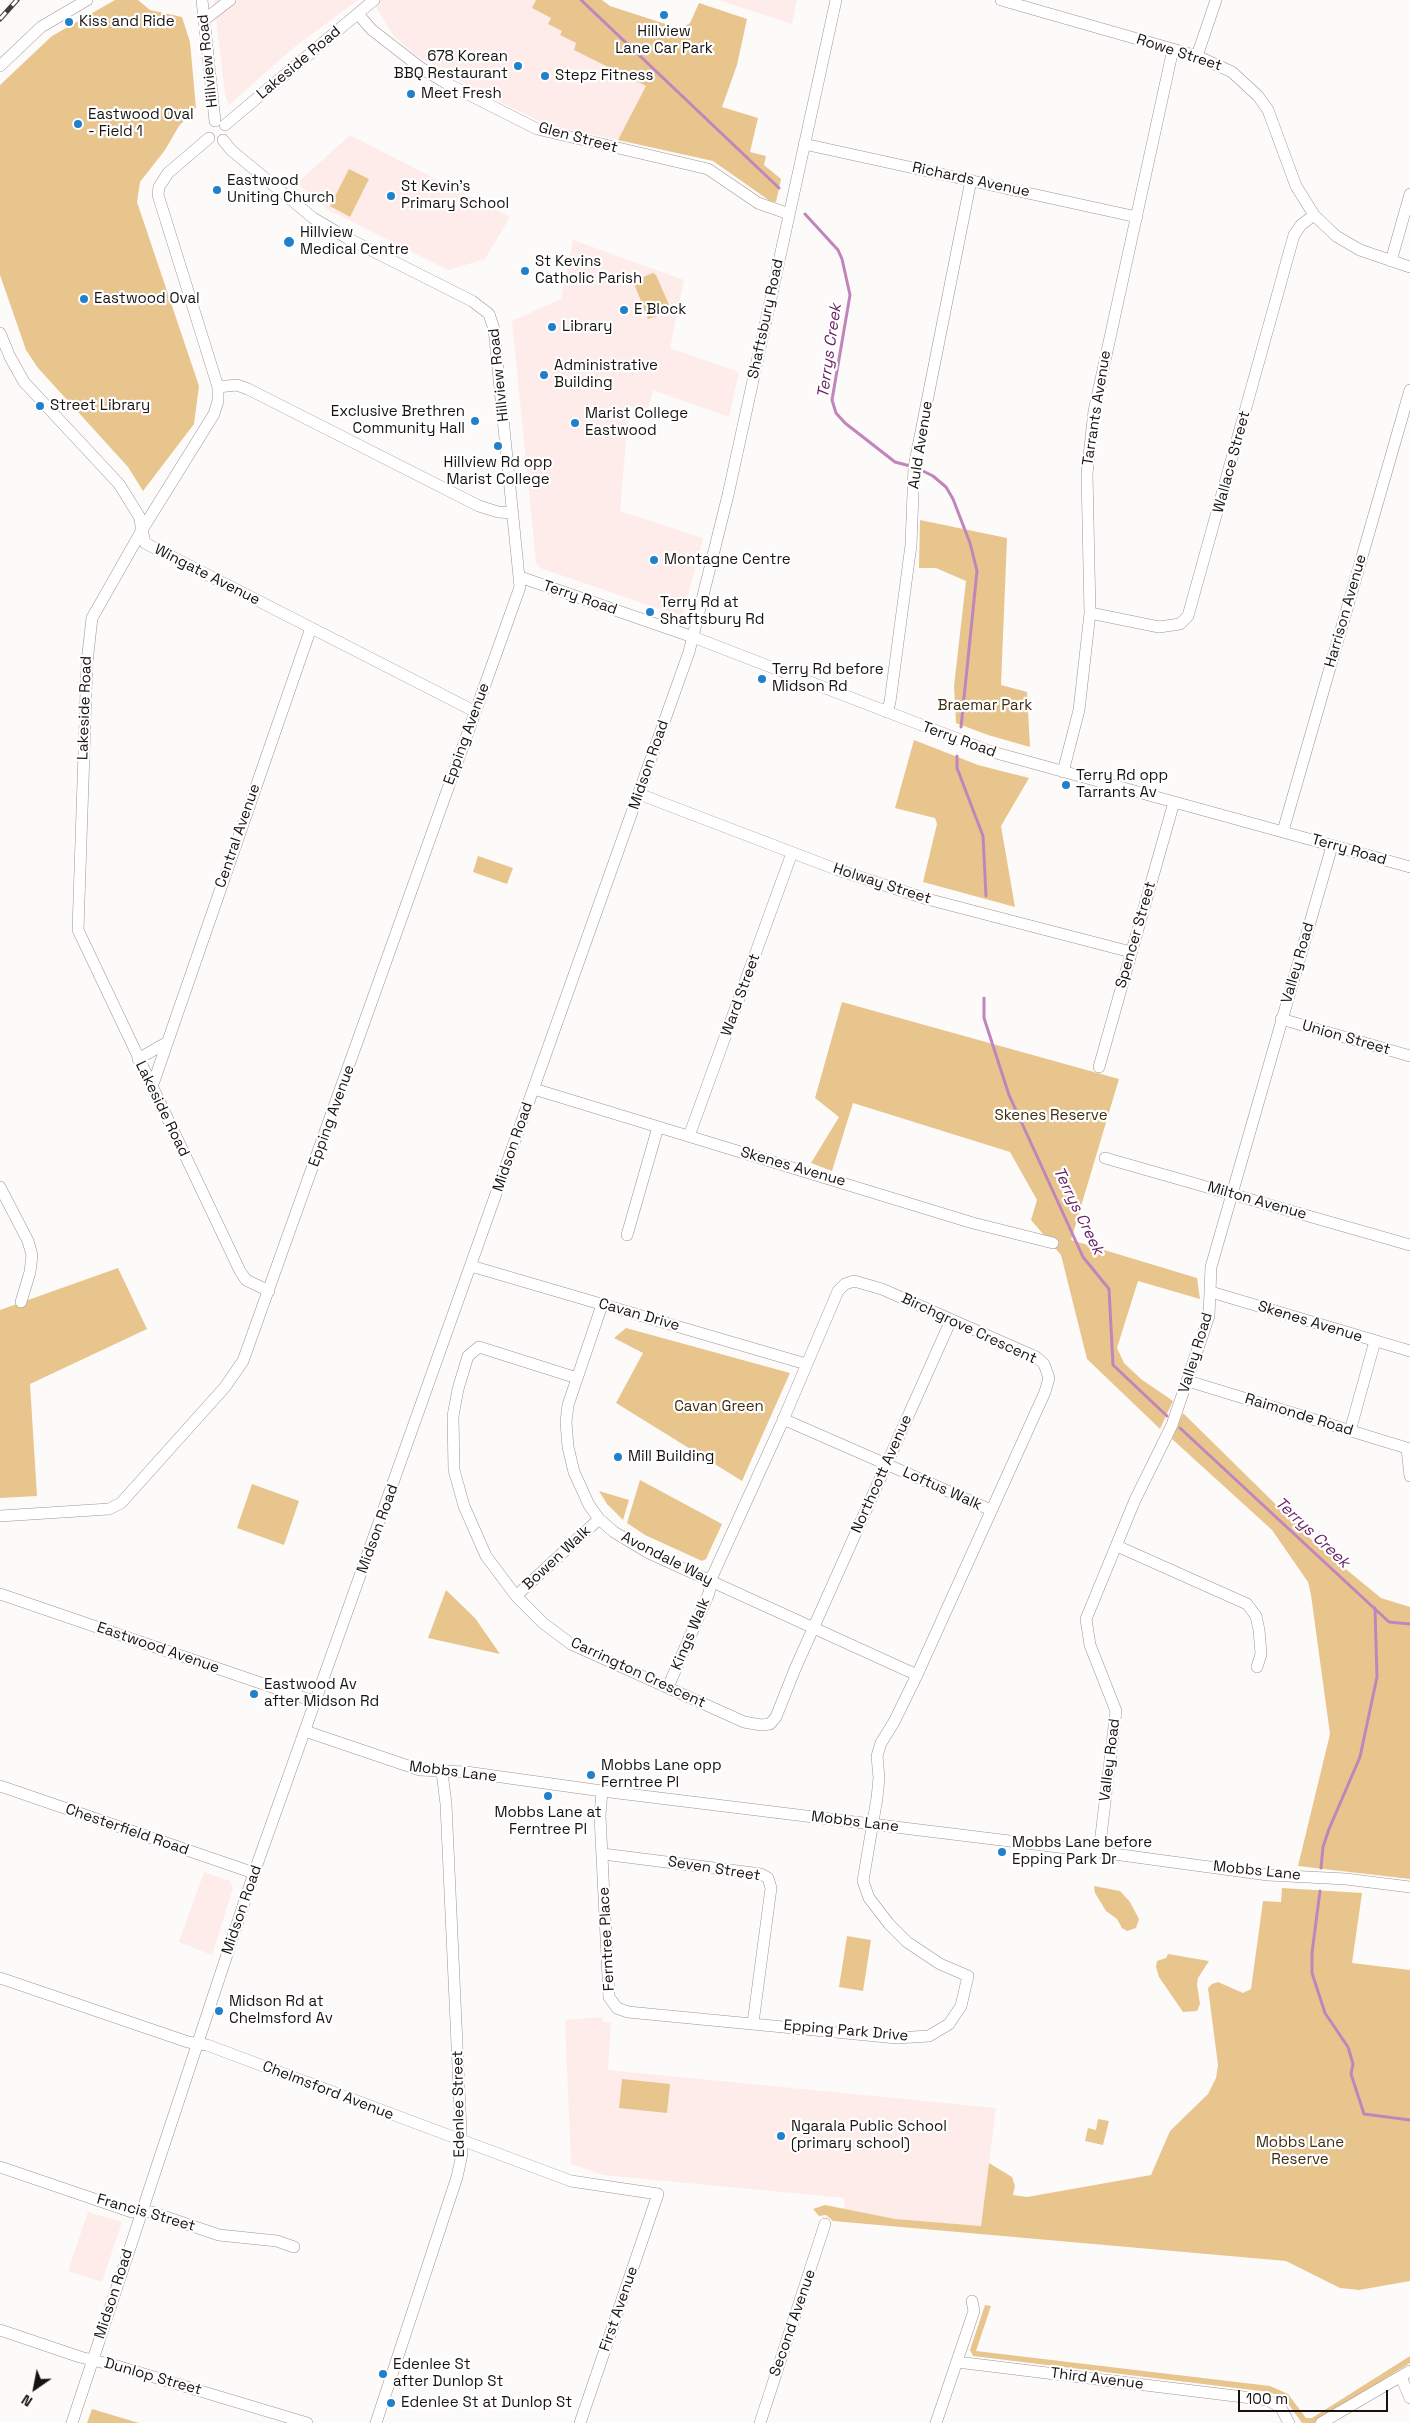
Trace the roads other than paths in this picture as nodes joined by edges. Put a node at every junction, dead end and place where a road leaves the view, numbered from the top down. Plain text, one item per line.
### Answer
1 (87, 0) edge
2 (202, 0) edge
3 (230, 0) edge
4 (374, 0) edge
5 (836, 0) edge
6 (1001, 0) edge
7 (1216, 0) edge
8 (358, 14) junction
9 (204, 20) junction
10 (1173, 49) junction
11 (1197, 56) junction
12 (0, 66) edge
13 (220, 123) junction
14 (209, 138) junction
15 (223, 140) junction
16 (804, 144) junction
17 (972, 180) junction
18 (1410, 194) edge
19 (789, 214) junction
20 (1314, 215) junction
21 (1137, 217) junction
22 (1391, 261) junction
23 (1410, 267) edge
24 (0, 333) edge
25 (218, 387) junction
26 (1410, 390) edge
27 (513, 513) junction
28 (142, 530) junction
29 (520, 577) junction
30 (1090, 613) junction
31 (311, 628) junction
32 (693, 637) junction
33 (474, 711) junction
34 (887, 712) junction
35 (1064, 772) junction
36 (639, 794) junction
37 (1174, 802) junction
38 (1283, 831) junction
39 (1332, 846) junction
40 (792, 853) junction
41 (1410, 867) edge
42 (1131, 952) junction
43 (1281, 1019) junction
44 (166, 1043) junction
45 (1410, 1056) edge
46 (138, 1058) junction
47 (1099, 1067) dead end
48 (152, 1087) junction
49 (534, 1089) junction
50 (658, 1127) junction
51 (689, 1136) junction
52 (1105, 1158) dead end
53 (0, 1187) edge
54 (1233, 1194) junction
55 (5, 1208) edge
56 (627, 1235) dead end
57 (1053, 1243) dead end
58 (1410, 1245) edge
59 (471, 1266) junction
60 (269, 1291) junction
61 (1211, 1292) junction
62 (21, 1302) dead end
63 (602, 1305) junction
64 (951, 1320) junction
65 (1376, 1341) junction
66 (1410, 1351) edge
67 (806, 1364) junction
68 (576, 1378) junction
69 (1188, 1381) junction
70 (783, 1419) junction
71 (1350, 1431) junction
72 (1409, 1449) edge
73 (886, 1464) junction
74 (1410, 1476) edge
75 (991, 1510) junction
76 (0, 1516) edge
77 (599, 1520) junction
78 (1117, 1546) junction
79 (711, 1581) junction
80 (0, 1594) edge
81 (516, 1596) junction
82 (814, 1627) junction
83 (1257, 1667) dead end
84 (917, 1675) junction
85 (668, 1687) junction
86 (316, 1702) junction
87 (306, 1731) junction
88 (442, 1772) junction
89 (0, 1786) edge
90 (602, 1791) junction
91 (873, 1824) junction
92 (1098, 1852) junction
93 (603, 1854) junction
94 (254, 1873) junction
95 (1410, 1887) edge
96 (0, 1978) edge
97 (753, 2023) junction
98 (197, 2044) junction
99 (462, 2142) junction
100 (0, 2167) edge
101 (658, 2194) joint
102 (142, 2212) junction
103 (825, 2224) dead end
104 (294, 2247) dead end
105 (972, 2301) dead end
106 (0, 2330) edge
107 (92, 2360) junction
108 (957, 2362) junction
109 (1406, 2374) edge
110 (1410, 2398) edge
111 (72, 2423) edge
112 (307, 2423) edge
113 (376, 2423) edge
114 (580, 2423) edge
115 (760, 2423) edge
116 (936, 2423) edge
117 (1289, 2423) edge
118 (1321, 2423) edge

1 - 12 street
2 - 9 street, Hillview Road
3 - 9 street
4 - 8 street, Lakeside Road
5 - 16 street, Shaftsbury Road
6 - 10 street, Rowe Street
7 - 11 street
8 - 13 street, Lakeside Road
8 - 19 street, Glen Street
9 - 13 street, Hillview Road
10 - 11 street, Rowe Street
10 - 21 street, Tarrants Avenue
11 - 20 street, Rowe Street
13 - 14 street
13 - 15 street
14 - 15 street
14 - 25 street, Lakeside Road
15 - 27 street, Hillview Road
16 - 17 street, Richards Avenue
16 - 19 street, Shaftsbury Road
17 - 21 street, Richards Avenue
17 - 34 street, Auld Avenue
18 - 22 street
19 - 32 street, Shaftsbury Road
20 - 22 street, Rowe Street
20 - 30 street, Wallace Street
21 - 30 street, Tarrants Avenue
22 - 23 street, Rowe Street
24 - 28 street, Wingate Avenue
25 - 27 street
25 - 28 street, Lakeside Road
26 - 38 street, Harrison Avenue
27 - 29 street, Hillview Road
28 - 31 street, Wingate Avenue
28 - 46 street, Lakeside Road
29 - 32 street, Terry Road
29 - 33 street, Epping Avenue
30 - 35 street, Tarrants Avenue
31 - 33 street, Wingate Avenue
31 - 44 street, Central Avenue
32 - 34 street, Terry Road
32 - 36 street, Midson Road
33 - 60 street, Epping Avenue
34 - 35 street, Terry Road
35 - 37 street, Terry Road
36 - 40 street, Holway Street
36 - 49 street, Midson Road
37 - 38 street, Terry Road
37 - 42 street, Spencer Street
38 - 39 street, Terry Road
39 - 41 street, Terry Road
39 - 43 street, Valley Road
40 - 42 street, Holway Street
40 - 51 street, Ward Street
42 - 47 street, Spencer Street
43 - 45 street, Union Street
43 - 54 street, Valley Road
44 - 46 street
44 - 48 street, Central Avenue
46 - 48 street, Lakeside Road
48 - 60 street, Lakeside Road
49 - 50 street, Skenes Avenue
49 - 59 street, Midson Road
50 - 51 street, Skenes Avenue
50 - 56 street
51 - 57 street, Skenes Avenue
52 - 54 street, Milton Avenue
53 - 55 street
54 - 58 street, Milton Avenue
54 - 61 street, Valley Road
55 - 62 street
59 - 63 street, Cavan Drive
59 - 86 street, Midson Road
60 - 76 street, Epping Avenue
61 - 65 street, Skenes Avenue
61 - 69 street, Valley Road
63 - 67 street, Cavan Drive
63 - 68 street, Avondale Way
64 - 67 street, Birchgrove Crescent
64 - 73 street, Northcott Avenue
64 - 75 street, Birchgrove Crescent
65 - 66 street, Skenes Avenue
65 - 71 street
67 - 70 street, Birchgrove Crescent
68 - 77 street, Avondale Way
68 - 81 street, Carrington Crescent
69 - 71 street, Raimonde Road
69 - 78 street, Valley Road
70 - 73 street, Loftus Walk
70 - 79 street, Birchgrove Crescent
71 - 72 street, Raimonde Road
72 - 74 street
73 - 75 street, Loftus Walk
73 - 82 street, Northcott Avenue
75 - 84 street, Birchgrove Crescent
77 - 79 street, Avondale Way
77 - 81 street, Bowen Walk
78 - 83 street
78 - 92 street, Valley Road
79 - 82 street, Avondale Way
79 - 85 street, Kings Walk
80 - 86 street, Eastwood Avenue
81 - 85 street, Carrington Crescent
82 - 84 street, Avondale Way
82 - 85 street, Carrington Crescent
84 - 91 street, Birchgrove Crescent
86 - 87 street, Midson Road
87 - 88 street, Mobbs Lane
87 - 94 street, Midson Road
88 - 90 street, Mobbs Lane
88 - 99 street, Edenlee Street
89 - 94 street, Chesterfield Road
90 - 91 street, Mobbs Lane
90 - 93 street, Ferntree Place
91 - 92 street, Mobbs Lane
91 - 97 street, Epping Park Drive
92 - 95 street, Mobbs Lane
93 - 97 street, Ferntree Place
93 - 97 street, Seven Street
94 - 98 street, Midson Road
96 - 98 street, Chelmsford Avenue
98 - 99 street, Chelmsford Avenue
98 - 102 street, Midson Road
99 - 101 street, Chelmsford Avenue
99 - 113 street, Edenlee Street
100 - 102 street, Francis Street
101 - 114 street, First Avenue
102 - 104 street, Francis Street
102 - 107 street, Midson Road
103 - 115 street, Second Avenue
105 - 108 street
106 - 107 street, Dunlop Street
107 - 111 street, Midson Road
107 - 112 street, Dunlop Street
108 - 116 street
108 - 117 street, Third Avenue
109 - 110 street
109 - 118 street

